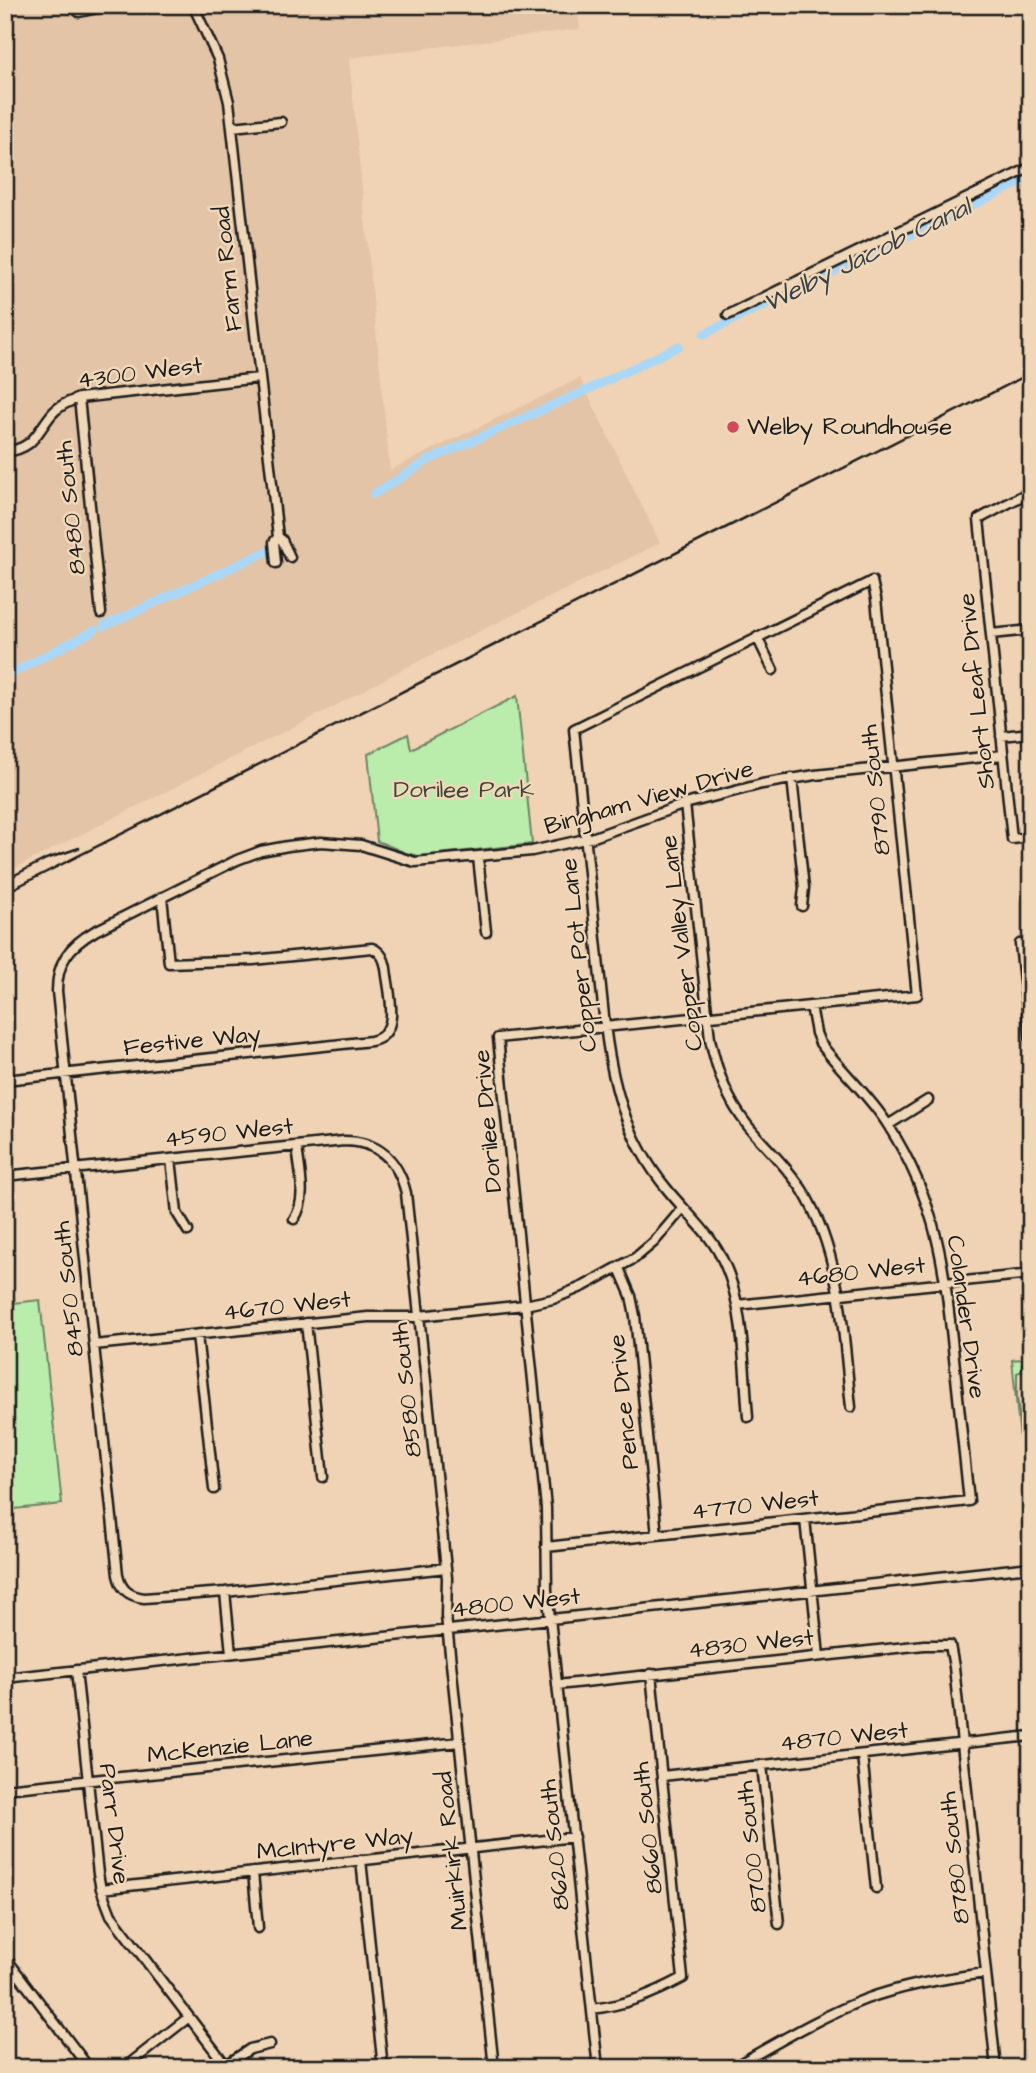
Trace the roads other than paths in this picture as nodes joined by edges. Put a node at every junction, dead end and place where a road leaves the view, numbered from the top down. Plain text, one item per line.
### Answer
1 (112, 5) edge
2 (193, 5) edge
3 (79, 12) dead end
4 (281, 122) dead end
5 (232, 127) junction
6 (1031, 167) edge
7 (728, 315) dead end
8 (259, 378) junction
9 (79, 398) junction
10 (5, 452) edge
11 (1031, 491) edge
12 (278, 536) junction
13 (290, 557) dead end
14 (276, 564) dead end
15 (872, 581) joint
16 (101, 613) dead end
17 (1031, 630) edge
18 (991, 634) junction
19 (757, 637) junction
20 (773, 670) dead end
21 (1031, 733) edge
22 (1001, 736) junction
23 (1003, 755) junction
24 (894, 767) junction
25 (792, 778) junction
26 (685, 804) junction
27 (1031, 838) edge
28 (586, 839) junction
29 (478, 857) junction
30 (162, 897) junction
31 (802, 906) dead end
32 (486, 932) dead end
33 (1031, 943) edge
34 (57, 977) joint
35 (917, 995) joint
36 (811, 1006) junction
37 (707, 1017) junction
38 (605, 1027) junction
39 (1031, 1046) edge
40 (66, 1073) junction
41 (5, 1080) edge
42 (928, 1100) dead end
43 (888, 1125) junction
44 (297, 1146) junction
45 (384, 1152) joint
46 (171, 1159) junction
47 (76, 1169) junction
48 (5, 1176) edge
49 (683, 1208) junction
50 (294, 1219) dead end
51 (188, 1231) dead end
52 (619, 1268) junction
53 (1031, 1274) edge
54 (946, 1283) junction
55 (838, 1294) junction
56 (525, 1305) junction
57 (737, 1306) junction
58 (419, 1316) junction
59 (306, 1323) junction
60 (197, 1335) junction
61 (94, 1345) junction
62 (851, 1407) dead end
63 (748, 1418) dead end
64 (323, 1477) dead end
65 (214, 1489) dead end
66 (969, 1501) joint
67 (805, 1519) junction
68 (657, 1535) junction
69 (546, 1547) junction
70 (1031, 1567) edge
71 (446, 1568) junction
72 (813, 1591) junction
73 (225, 1592) junction
74 (550, 1619) junction
75 (448, 1630) junction
76 (950, 1645) joint
77 (231, 1653) junction
78 (819, 1656) junction
79 (76, 1670) junction
80 (651, 1674) junction
81 (5, 1678) edge
82 (557, 1685) junction
83 (1031, 1736) edge
84 (460, 1742) junction
85 (962, 1744) junction
86 (862, 1755) junction
87 (762, 1765) junction
88 (662, 1776) junction
89 (88, 1782) junction
90 (5, 1789) edge
91 (574, 1837) junction
92 (471, 1848) junction
93 (361, 1860) junction
94 (253, 1872) junction
95 (876, 1888) dead end
96 (101, 1889) junction
97 (779, 1924) dead end
98 (258, 1928) dead end
99 (5, 1957) edge
100 (986, 1973) junction
101 (592, 2009) junction
102 (189, 2017) junction
103 (270, 2044) dead end
104 (227, 2067) edge
105 (89, 2068) edge
106 (124, 2068) edge
107 (383, 2068) edge
108 (494, 2068) edge
109 (598, 2068) edge
110 (732, 2068) edge
111 (996, 2068) edge

1 - 3 street
2 - 5 street, Farm Road
4 - 5 street
5 - 8 street, Farm Road
6 - 7 street
8 - 9 street, 4300 West
8 - 12 street, Farm Road
9 - 10 street, 4300 West
9 - 16 street, 8480 South
11 - 18 street, Short Leaf Drive
12 - 13 street
12 - 14 street
15 - 19 street, Copper Pot Lane
15 - 24 street, 8790 South
17 - 18 street
18 - 22 street, Short Leaf Drive
19 - 20 street
19 - 28 street, Copper Pot Lane
21 - 22 street
22 - 23 street, Short Leaf Drive
23 - 24 street, Bingham View Drive
23 - 27 street, Short Leaf Drive
24 - 25 street, Bingham View Drive
24 - 35 street, 8790 South
25 - 26 street, Bingham View Drive
25 - 31 street
26 - 28 street, Bingham View Drive
26 - 37 street, Copper Valley Lane
28 - 29 street, Bingham View Drive
28 - 38 street, Copper Pot Lane
29 - 30 street, Bingham View Drive
29 - 32 street
30 - 34 street, Bingham View Drive
30 - 40 street, Festive Way
33 - 39 street
34 - 40 street, 8450 South
35 - 36 street, Dorilee Drive
36 - 37 street, Dorilee Drive
36 - 43 street, Colander Drive
37 - 38 street, Dorilee Drive
37 - 55 street, Copper Valley Lane
38 - 49 street, Copper Pot Lane
38 - 56 street, Dorilee Drive
40 - 41 street, Festive Way
40 - 47 street, 8450 South
42 - 43 street
43 - 54 street, Colander Drive
44 - 45 street, 4590 West
44 - 46 street, 4590 West
44 - 50 street
45 - 58 street, 8580 South
46 - 47 street, 4590 West
46 - 51 street
47 - 48 street, 4590 West
47 - 61 street, 8450 South
49 - 52 street, 4670 West
49 - 57 street, Copper Pot Lane
52 - 56 street, 4670 West
52 - 68 street, Pence Drive
53 - 54 street, 4680 West
54 - 55 street, 4680 West
54 - 66 street, Colander Drive
55 - 57 street, 4680 West
55 - 62 street, Copper Valley Lane
56 - 58 street, 4670 West
56 - 69 street, Dorilee Drive
57 - 63 street, Copper Pot Lane
58 - 59 street, 4670 West
58 - 71 street, 8580 South
59 - 60 street, 4670 West
59 - 64 street
60 - 61 street, 4670 West
60 - 65 street
61 - 73 street, 8450 South
66 - 67 street, 4770 West
67 - 68 street, 4770 West
67 - 72 street
68 - 69 street, 4770 West
69 - 74 street, Dorilee Drive
70 - 72 street, 4800 West
71 - 73 street
71 - 75 street, 8580 South
72 - 74 street, 4800 West
72 - 78 street
73 - 77 street
74 - 75 street, 4800 West
74 - 82 street, 8620 South
75 - 77 street, 4800 West
75 - 84 street, Muirkirk Road
76 - 78 street, 4830 West
76 - 85 street, 8780 South
77 - 79 street, 4800 West
78 - 80 street, 4830 West
79 - 81 street, 4800 West
79 - 89 street, Parr Drive
80 - 82 street, 4830 West
80 - 88 street, 8660 South
82 - 91 street, 8620 South
83 - 85 street, 4870 West
84 - 89 street, McKenzie Lane
84 - 92 street, Muirkirk Road
85 - 86 street, 4870 West
85 - 100 street, 8780 South
86 - 87 street, 4870 West
86 - 95 street
87 - 88 street, 4870 West
87 - 97 street, 8700 South
88 - 101 street, 8660 South
89 - 90 street, McKenzie Lane
89 - 96 street, Parr Drive
91 - 92 street, McIntyre Way
91 - 101 street, 8620 South
92 - 93 street, McIntyre Way
92 - 108 street, Muirkirk Road
93 - 94 street, McIntyre Way
93 - 107 street
94 - 96 street, McIntyre Way
94 - 98 street
96 - 102 street, Parr Drive
99 - 105 street
100 - 110 street
100 - 111 street, 8780 South
101 - 109 street, 8620 South
102 - 104 street, Parr Drive
102 - 106 street
103 - 104 street

